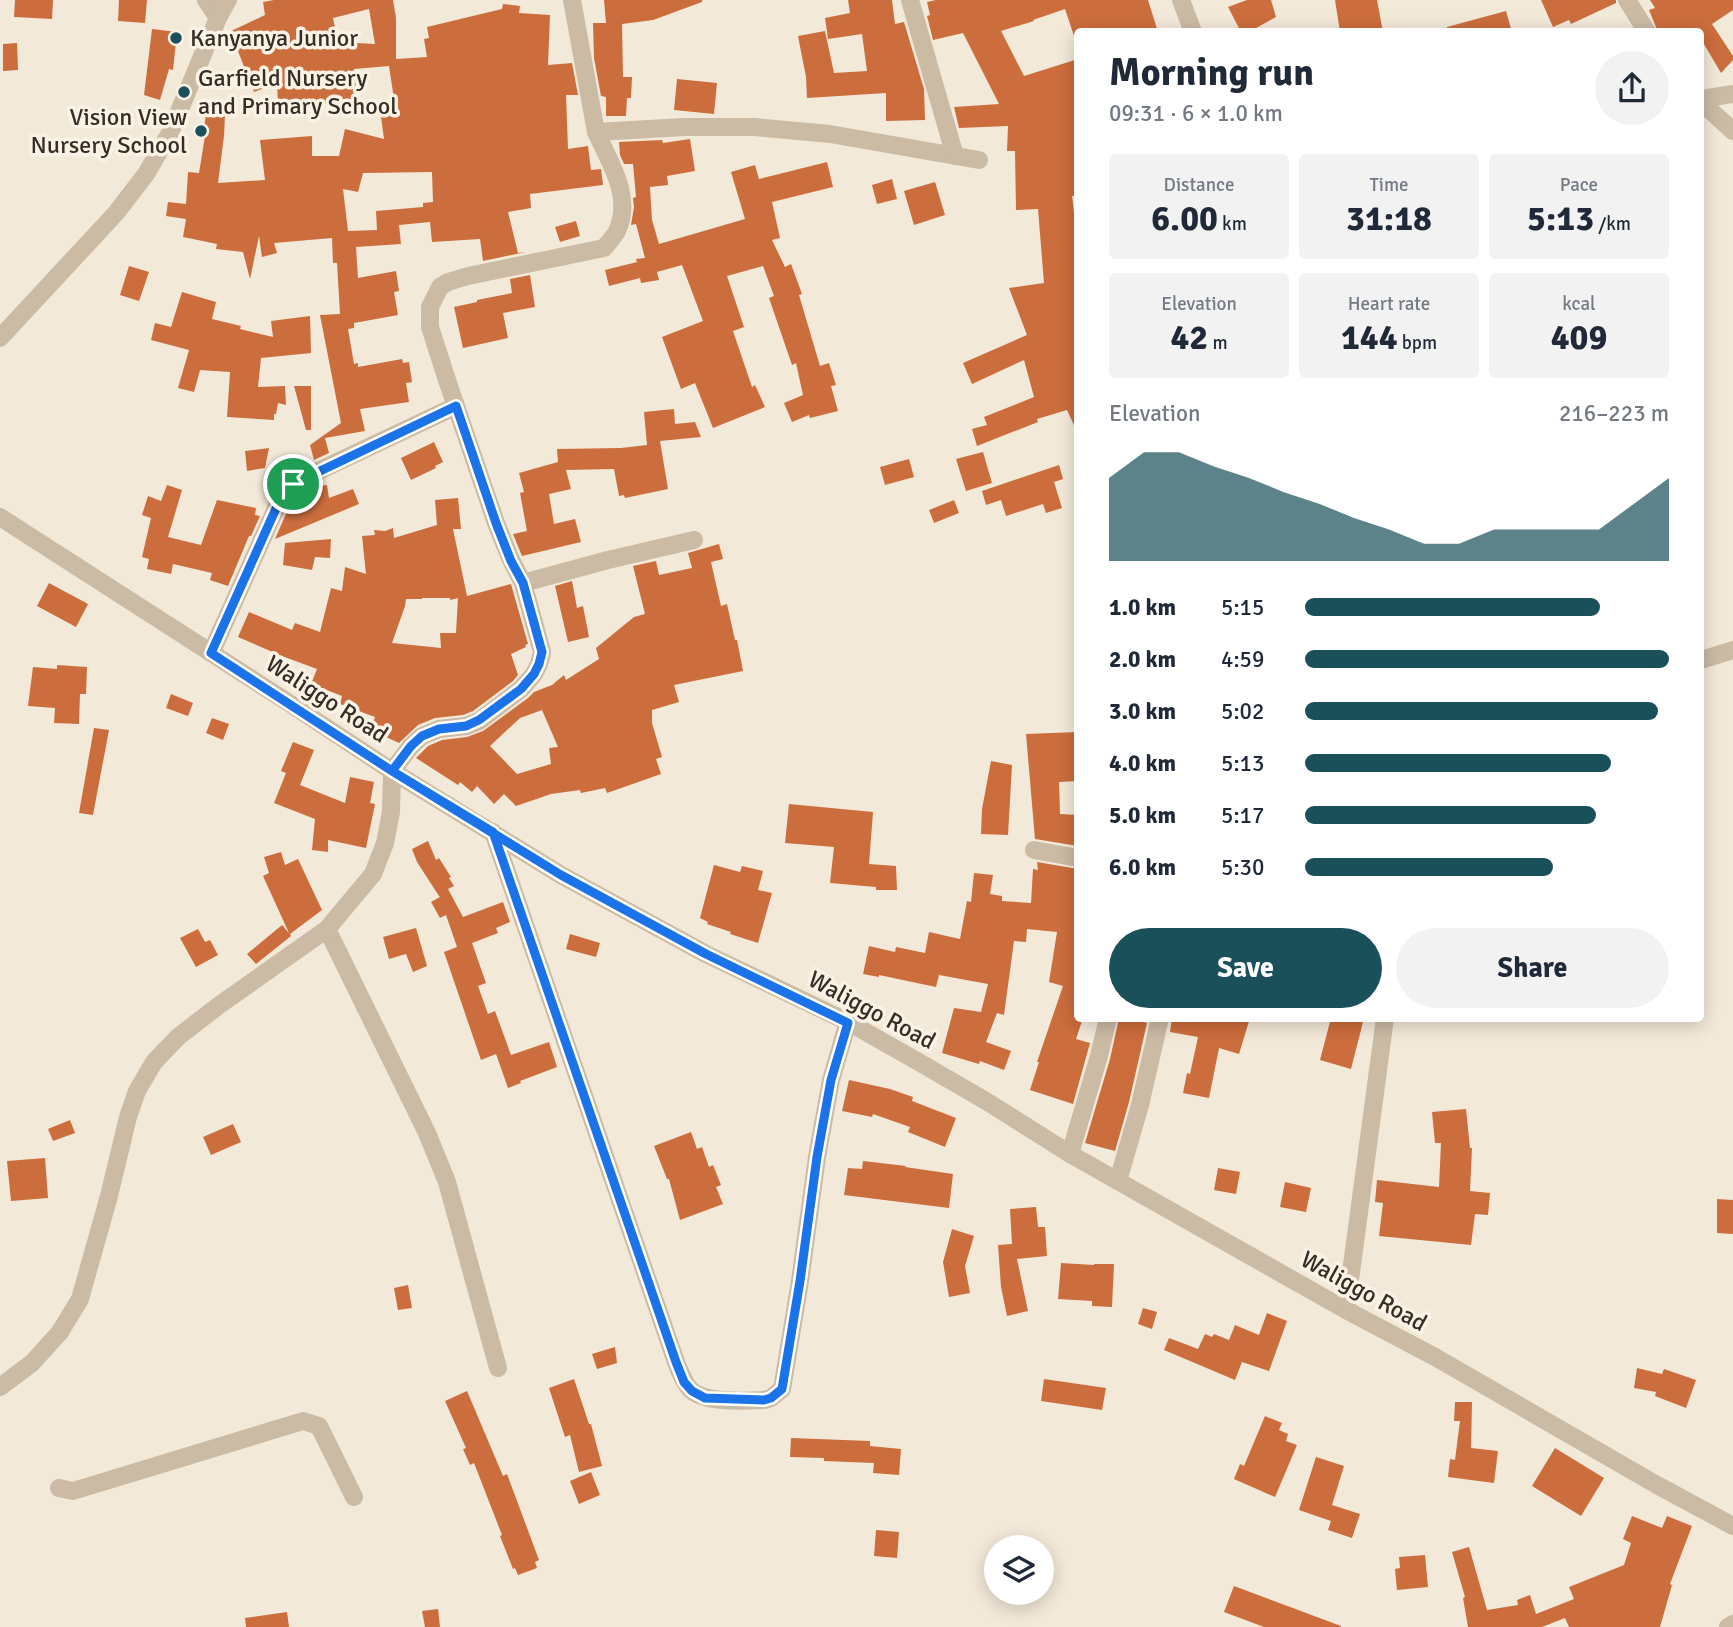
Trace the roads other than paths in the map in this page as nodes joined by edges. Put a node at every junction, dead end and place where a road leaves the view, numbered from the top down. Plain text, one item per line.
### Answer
1 (206, 0) edge
2 (228, 0) edge
3 (572, 0) edge
4 (909, 0) edge
5 (1181, 0) edge
6 (1627, 0) edge
7 (218, 18) junction
8 (1192, 28) edge
9 (1644, 28) edge
10 (1733, 94) edge
11 (1704, 99) edge
12 (1704, 103) edge
13 (1733, 131) edge
14 (596, 132) junction
15 (955, 156) junction
16 (979, 160) dead end
17 (0, 338) edge
18 (456, 406) junction
19 (0, 517) edge
20 (694, 540) dead end
21 (523, 583) junction
22 (1733, 650) edge
23 (211, 653) junction
24 (1704, 659) edge
25 (392, 771) junction
26 (493, 832) junction
27 (1034, 850) dead end
28 (1074, 857) edge
29 (327, 929) junction
30 (1107, 1022) edge
31 (1159, 1022) edge
32 (1384, 1022) edge
33 (848, 1023) junction
34 (1070, 1154) junction
35 (1118, 1181) junction
36 (1346, 1310) junction
37 (498, 1368) dead end
38 (0, 1387) edge
39 (59, 1488) dead end
40 (354, 1497) dead end
41 (1733, 1526) edge
42 (1733, 1623) edge
43 (1728, 1627) edge

1 - 7 street
2 - 7 street
3 - 14 street
4 - 15 street
5 - 8 street
6 - 9 street
7 - 17 street
10 - 11 street
12 - 13 street
14 - 15 street
14 - 18 street
15 - 16 street
18 - 21 street
18 - 23 street
19 - 23 street, Waliggo Road
20 - 21 street
21 - 25 street
22 - 24 street
23 - 25 street, Waliggo Road
25 - 26 street, Waliggo Road
25 - 29 street
26 - 33 street, Waliggo Road
26 - 33 street
27 - 28 street
29 - 37 street
29 - 38 street
30 - 34 street
31 - 35 street
32 - 36 street
33 - 34 street, Waliggo Road
34 - 35 street, Waliggo Road
35 - 36 street, Waliggo Road
36 - 41 street, Waliggo Road
39 - 40 street
42 - 43 street

